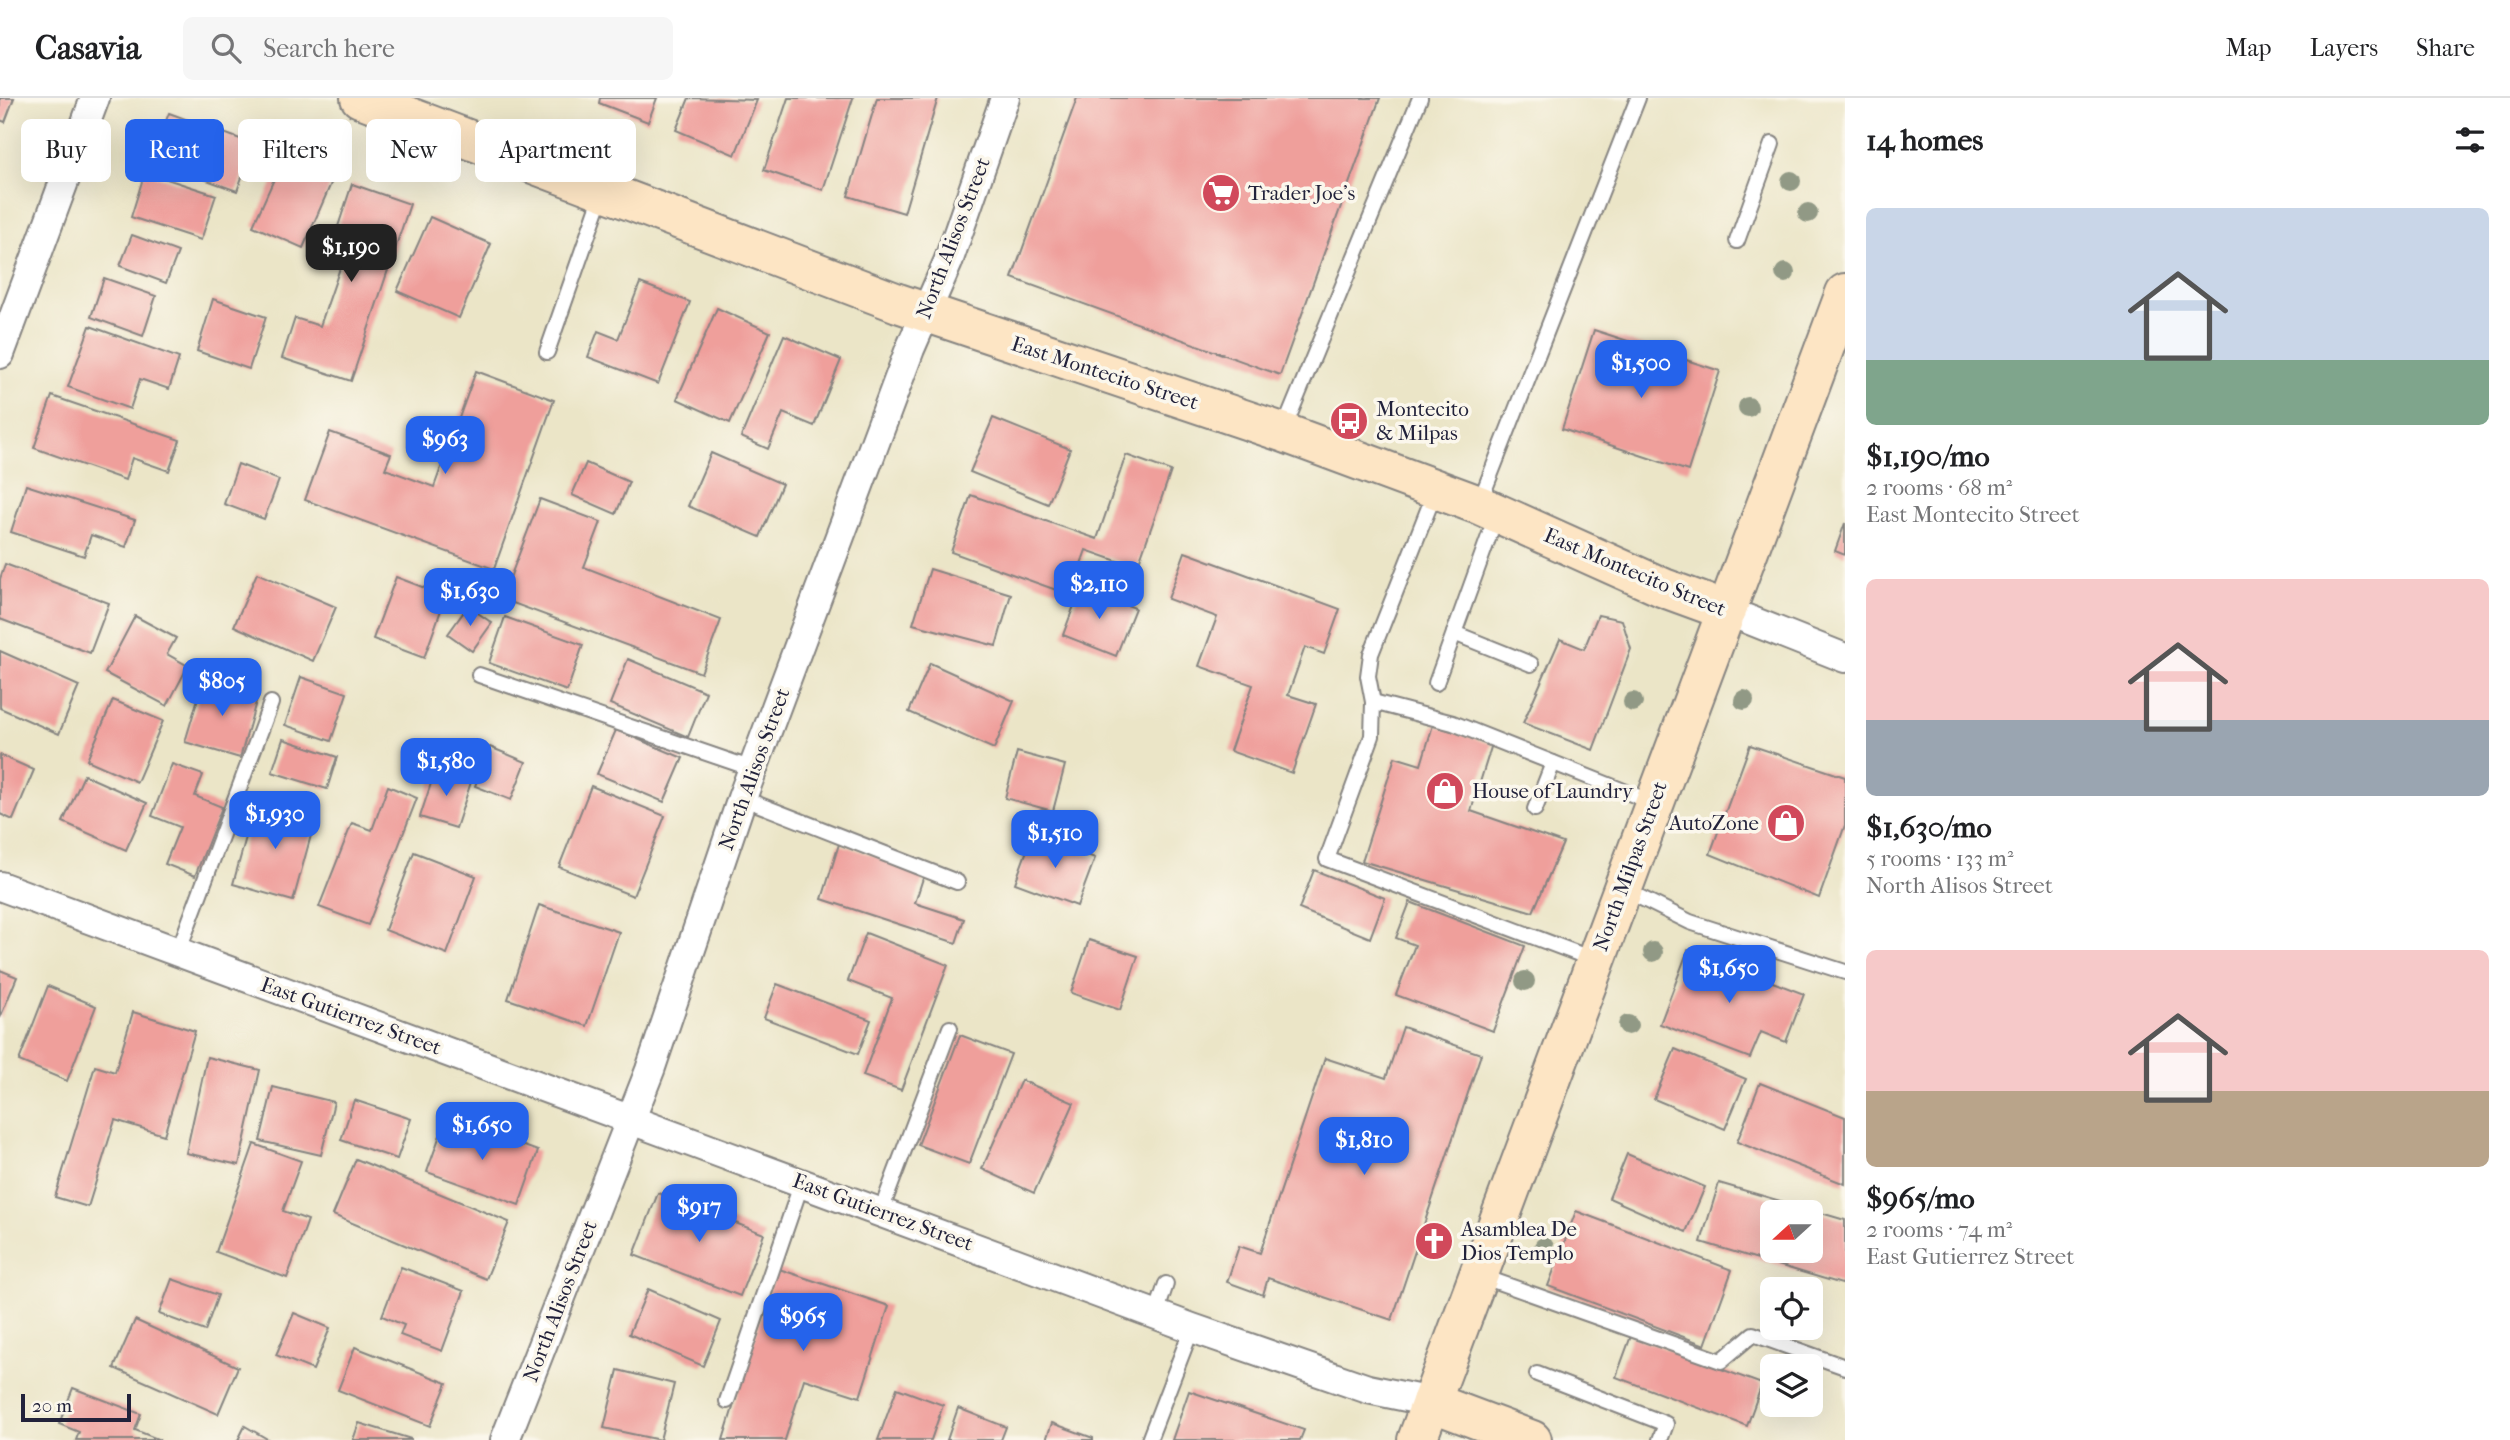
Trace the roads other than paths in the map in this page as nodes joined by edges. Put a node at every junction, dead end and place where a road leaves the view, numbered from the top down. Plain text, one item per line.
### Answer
1 (95, 98) edge
2 (360, 98) edge
3 (1005, 98) edge
4 (1420, 98) edge
5 (1638, 98) edge
6 (1772, 144) dead end
7 (603, 190) junction
8 (1737, 240) dead end
9 (1842, 308) edge
10 (926, 313) junction
11 (548, 352) dead end
12 (0, 354) edge
13 (1282, 432) junction
14 (1436, 491) junction
15 (1488, 509) junction
16 (1727, 611) junction
17 (1454, 633) junction
18 (1845, 658) edge
19 (1531, 664) dead end
20 (480, 676) dead end
21 (1436, 683) dead end
22 (271, 702) dead end
23 (1373, 702) junction
24 (1553, 763) junction
25 (753, 769) junction
26 (742, 798) junction
27 (1654, 803) junction
28 (1535, 809) dead end
29 (957, 882) dead end
30 (0, 886) edge
31 (1621, 889) junction
32 (178, 952) junction
33 (1595, 960) junction
34 (1845, 972) edge
35 (950, 1028) dead end
36 (629, 1121) junction
37 (802, 1182) junction
38 (881, 1211) junction
39 (1478, 1274) junction
40 (1166, 1284) dead end
41 (1156, 1314) junction
42 (1192, 1328) junction
43 (1845, 1367) edge
44 (1537, 1374) dead end
45 (727, 1401) dead end
46 (1431, 1402) junction
47 (505, 1440) edge
48 (1149, 1440) edge
49 (1417, 1440) edge
50 (1532, 1440) edge
51 (1660, 1440) edge

1 - 12 street
2 - 7 main road, East Montecito Street
3 - 10 street, North Alisos Street
4 - 13 lane
5 - 15 lane
6 - 8 lane
7 - 10 main road, East Montecito Street
7 - 11 lane
9 - 16 main road, North Milpas Street
10 - 13 main road, East Montecito Street
10 - 25 street, North Alisos Street
13 - 14 main road, East Montecito Street
14 - 15 main road, East Montecito Street
14 - 23 lane
15 - 16 main road, East Montecito Street
15 - 17 lane
16 - 18 street, East Montecito Street
16 - 27 main road, North Milpas Street
17 - 19 lane
17 - 21 lane
20 - 25 lane
22 - 32 lane
23 - 24 lane
23 - 33 lane
24 - 27 lane
24 - 28 lane
25 - 26 street, North Alisos Street
26 - 29 lane
26 - 36 street, North Alisos Street
27 - 31 main road, North Milpas Street
30 - 32 street, East Gutierrez Street
31 - 33 main road, North Milpas Street
31 - 34 lane
32 - 36 street, East Gutierrez Street
33 - 39 main road, North Milpas Street
35 - 38 lane
36 - 37 street, East Gutierrez Street
36 - 47 street, North Alisos Street
37 - 38 street, East Gutierrez Street
37 - 45 lane
38 - 41 street, East Gutierrez Street
39 - 43 lane
39 - 46 main road, North Milpas Street
40 - 41 lane
41 - 42 street, East Gutierrez Street
42 - 46 street, East Gutierrez Street
42 - 48 lane
44 - 51 lane
46 - 49 main road, North Milpas Street
46 - 50 main road, East Gutierrez Street

